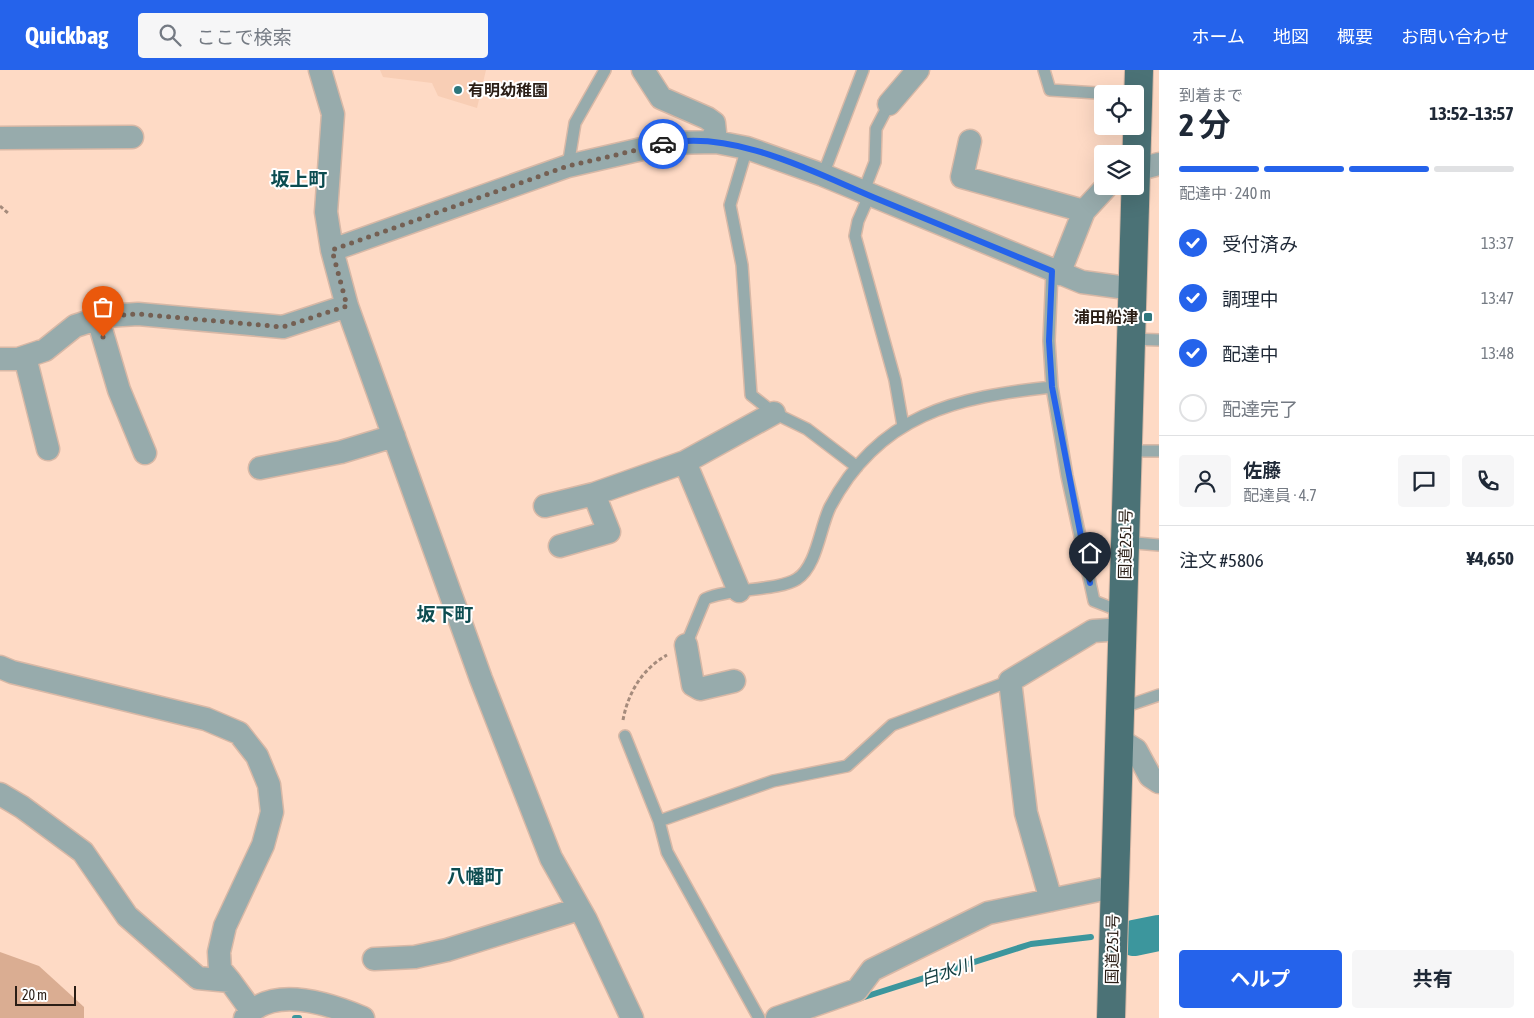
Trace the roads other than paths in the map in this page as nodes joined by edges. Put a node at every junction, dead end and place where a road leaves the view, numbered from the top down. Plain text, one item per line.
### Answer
1 (320, 70) edge
2 (605, 70) edge
3 (643, 70) edge
4 (862, 70) edge
5 (918, 70) edge
6 (1044, 70) edge
7 (1094, 89) edge
8 (889, 104) joint
9 (132, 137) dead end
10 (0, 138) edge
11 (970, 141) dead end
12 (716, 142) junction
13 (747, 148) junction
14 (1159, 164) edge
15 (568, 166) junction
16 (1144, 168) edge
17 (823, 175) junction
18 (866, 194) junction
19 (1099, 195) edge
20 (1136, 195) edge
21 (1084, 211) junction
22 (332, 250) junction
23 (1056, 272) junction
24 (1134, 290) junction
25 (347, 306) junction
26 (98, 319) junction
27 (1131, 339) junction
28 (1159, 340) edge
29 (25, 357) junction
30 (0, 359) edge
31 (1052, 387) junction
32 (774, 413) junction
33 (903, 426) junction
34 (394, 436) junction
35 (48, 450) dead end
36 (1159, 451) edge
37 (1128, 452) junction
38 (145, 453) dead end
39 (685, 462) junction
40 (857, 467) junction
41 (260, 468) dead end
42 (594, 494) junction
43 (545, 506) dead end
44 (1124, 542) junction
45 (1159, 545) edge
46 (560, 546) dead end
47 (739, 591) junction
48 (1123, 621) junction
49 (686, 645) joint
50 (0, 667) edge
51 (734, 681) dead end
52 (1010, 681) junction
53 (1159, 695) edge
54 (1119, 709) junction
55 (625, 736) road end
56 (1118, 739) junction
57 (1159, 782) edge
58 (0, 794) edge
59 (660, 820) junction
60 (1113, 887) junction
61 (1050, 900) junction
62 (579, 909) junction
63 (374, 960) dead end
64 (230, 981) junction
65 (248, 1014) edge
66 (363, 1018) edge
67 (632, 1018) edge
68 (759, 1018) edge
69 (777, 1018) edge
70 (1111, 1018) edge

1 - 22 street
2 - 15 lane
3 - 12 street
4 - 17 lane
5 - 8 street
6 - 7 lane
8 - 18 lane
9 - 10 street
11 - 21 street
12 - 13 street
12 - 15 street
13 - 17 street
13 - 32 lane
14 - 16 street
15 - 22 street
17 - 18 street
18 - 23 street
18 - 33 lane
19 - 21 street
20 - 24 highway, 国道251号
21 - 23 street
22 - 25 street
23 - 24 street
23 - 31 lane
24 - 27 highway, 国道251号
25 - 26 street
25 - 34 street
26 - 29 street
26 - 38 street
27 - 28 lane
27 - 37 highway, 国道251号
29 - 30 street
29 - 35 street
31 - 33 lane
31 - 48 lane
32 - 39 street
32 - 40 lane
33 - 40 lane
34 - 41 street
34 - 62 street
36 - 37 lane
37 - 44 highway, 国道251号
39 - 42 street
39 - 47 street
40 - 47 lane
42 - 43 street
42 - 46 street
44 - 45 lane
44 - 48 highway, 国道251号
47 - 49 lane
48 - 52 street
48 - 54 highway, 国道251号
49 - 51 street
50 - 64 street
52 - 59 lane
52 - 61 street
53 - 54 lane
54 - 56 highway, 国道251号
55 - 59 lane
56 - 57 street
56 - 60 highway, 国道251号
58 - 64 street
59 - 68 lane
60 - 61 street
60 - 70 highway, 国道251号
61 - 69 street
62 - 63 street
62 - 67 street
64 - 65 street
65 - 66 street

